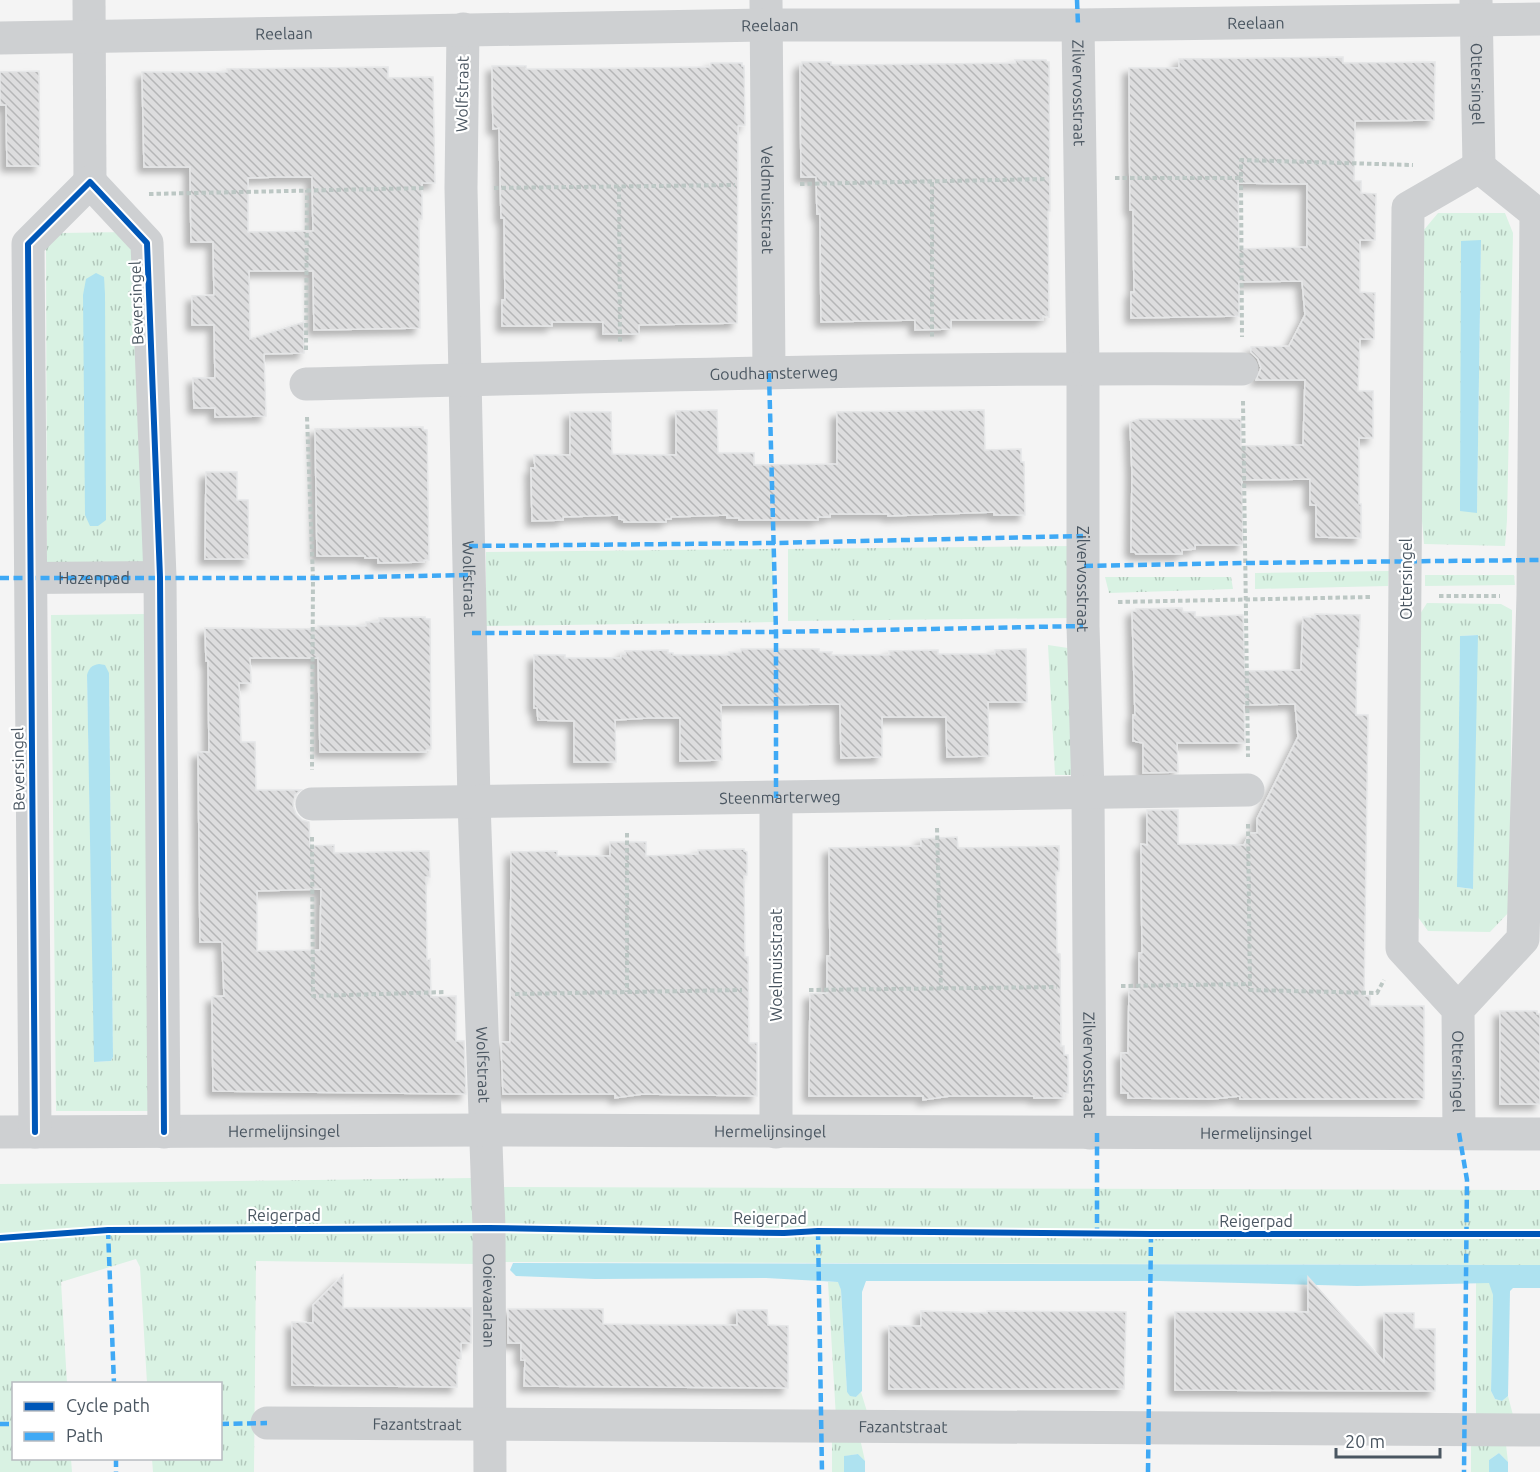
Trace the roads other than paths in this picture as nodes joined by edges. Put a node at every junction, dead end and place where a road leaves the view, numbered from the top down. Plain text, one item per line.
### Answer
1 (89, 0) edge
2 (1476, 10) edge
3 (766, 13) edge
4 (1540, 19) edge
5 (1078, 26) junction
6 (463, 29) junction
7 (89, 36) junction
8 (0, 38) edge
9 (1479, 167) junction
10 (90, 182) junction
11 (1083, 368) junction
12 (1242, 369) road end
13 (769, 373) junction
14 (466, 380) junction
15 (306, 384) road end
16 (159, 577) junction
17 (30, 578) junction
18 (1248, 790) road end
19 (1088, 792) junction
20 (776, 798) junction
21 (474, 802) junction
22 (312, 804) road end
23 (1458, 1009) junction
24 (486, 1130) junction
25 (0, 1132) edge
26 (35, 1132) junction
27 (164, 1132) junction
28 (776, 1132) junction
29 (1090, 1133) junction
30 (1459, 1133) junction
31 (1540, 1134) edge
32 (267, 1424) dead end
33 (490, 1426) junction
34 (1540, 1430) edge
35 (490, 1472) edge

1 - 7 street
2 - 4 street, Reelaan
2 - 5 street, Reelaan
2 - 9 street, Ottersingel
3 - 5 street, Reelaan
3 - 6 street, Reelaan
3 - 13 street, Veldmuisstraat
5 - 11 street, Zilvervosstraat
6 - 7 street, Reelaan
6 - 14 street, Wolfstraat
7 - 8 street, Reelaan
7 - 10 street
9 - 23 street, Ottersingel
9 - 23 street, Ottersingel
10 - 16 street, Beversingel
10 - 17 street, Beversingel
11 - 12 street, Goudhamsterweg
11 - 13 street, Goudhamsterweg
11 - 19 street, Zilvervosstraat
13 - 14 street, Goudhamsterweg
14 - 15 street, Goudhamsterweg
14 - 21 street, Wolfstraat
16 - 17 street, Hazenpad
16 - 27 street, Beversingel
17 - 26 street, Beversingel
18 - 19 street, Steenmarterweg
19 - 20 street, Steenmarterweg
19 - 29 street, Zilvervosstraat
20 - 21 street, Steenmarterweg
20 - 28 street, Woelmuisstraat
21 - 22 street, Steenmarterweg
21 - 24 street, Wolfstraat
23 - 30 street, Ottersingel
24 - 27 street, Hermelijnsingel
24 - 28 street, Hermelijnsingel
24 - 33 street, Ooievaarlaan
25 - 26 street, Hermelijnsingel
26 - 27 street, Hermelijnsingel
28 - 29 street, Hermelijnsingel
29 - 30 street, Hermelijnsingel
30 - 31 street, Hermelijnsingel
32 - 33 street, Fazantstraat
33 - 34 street, Fazantstraat
33 - 35 street, Ooievaarlaan

